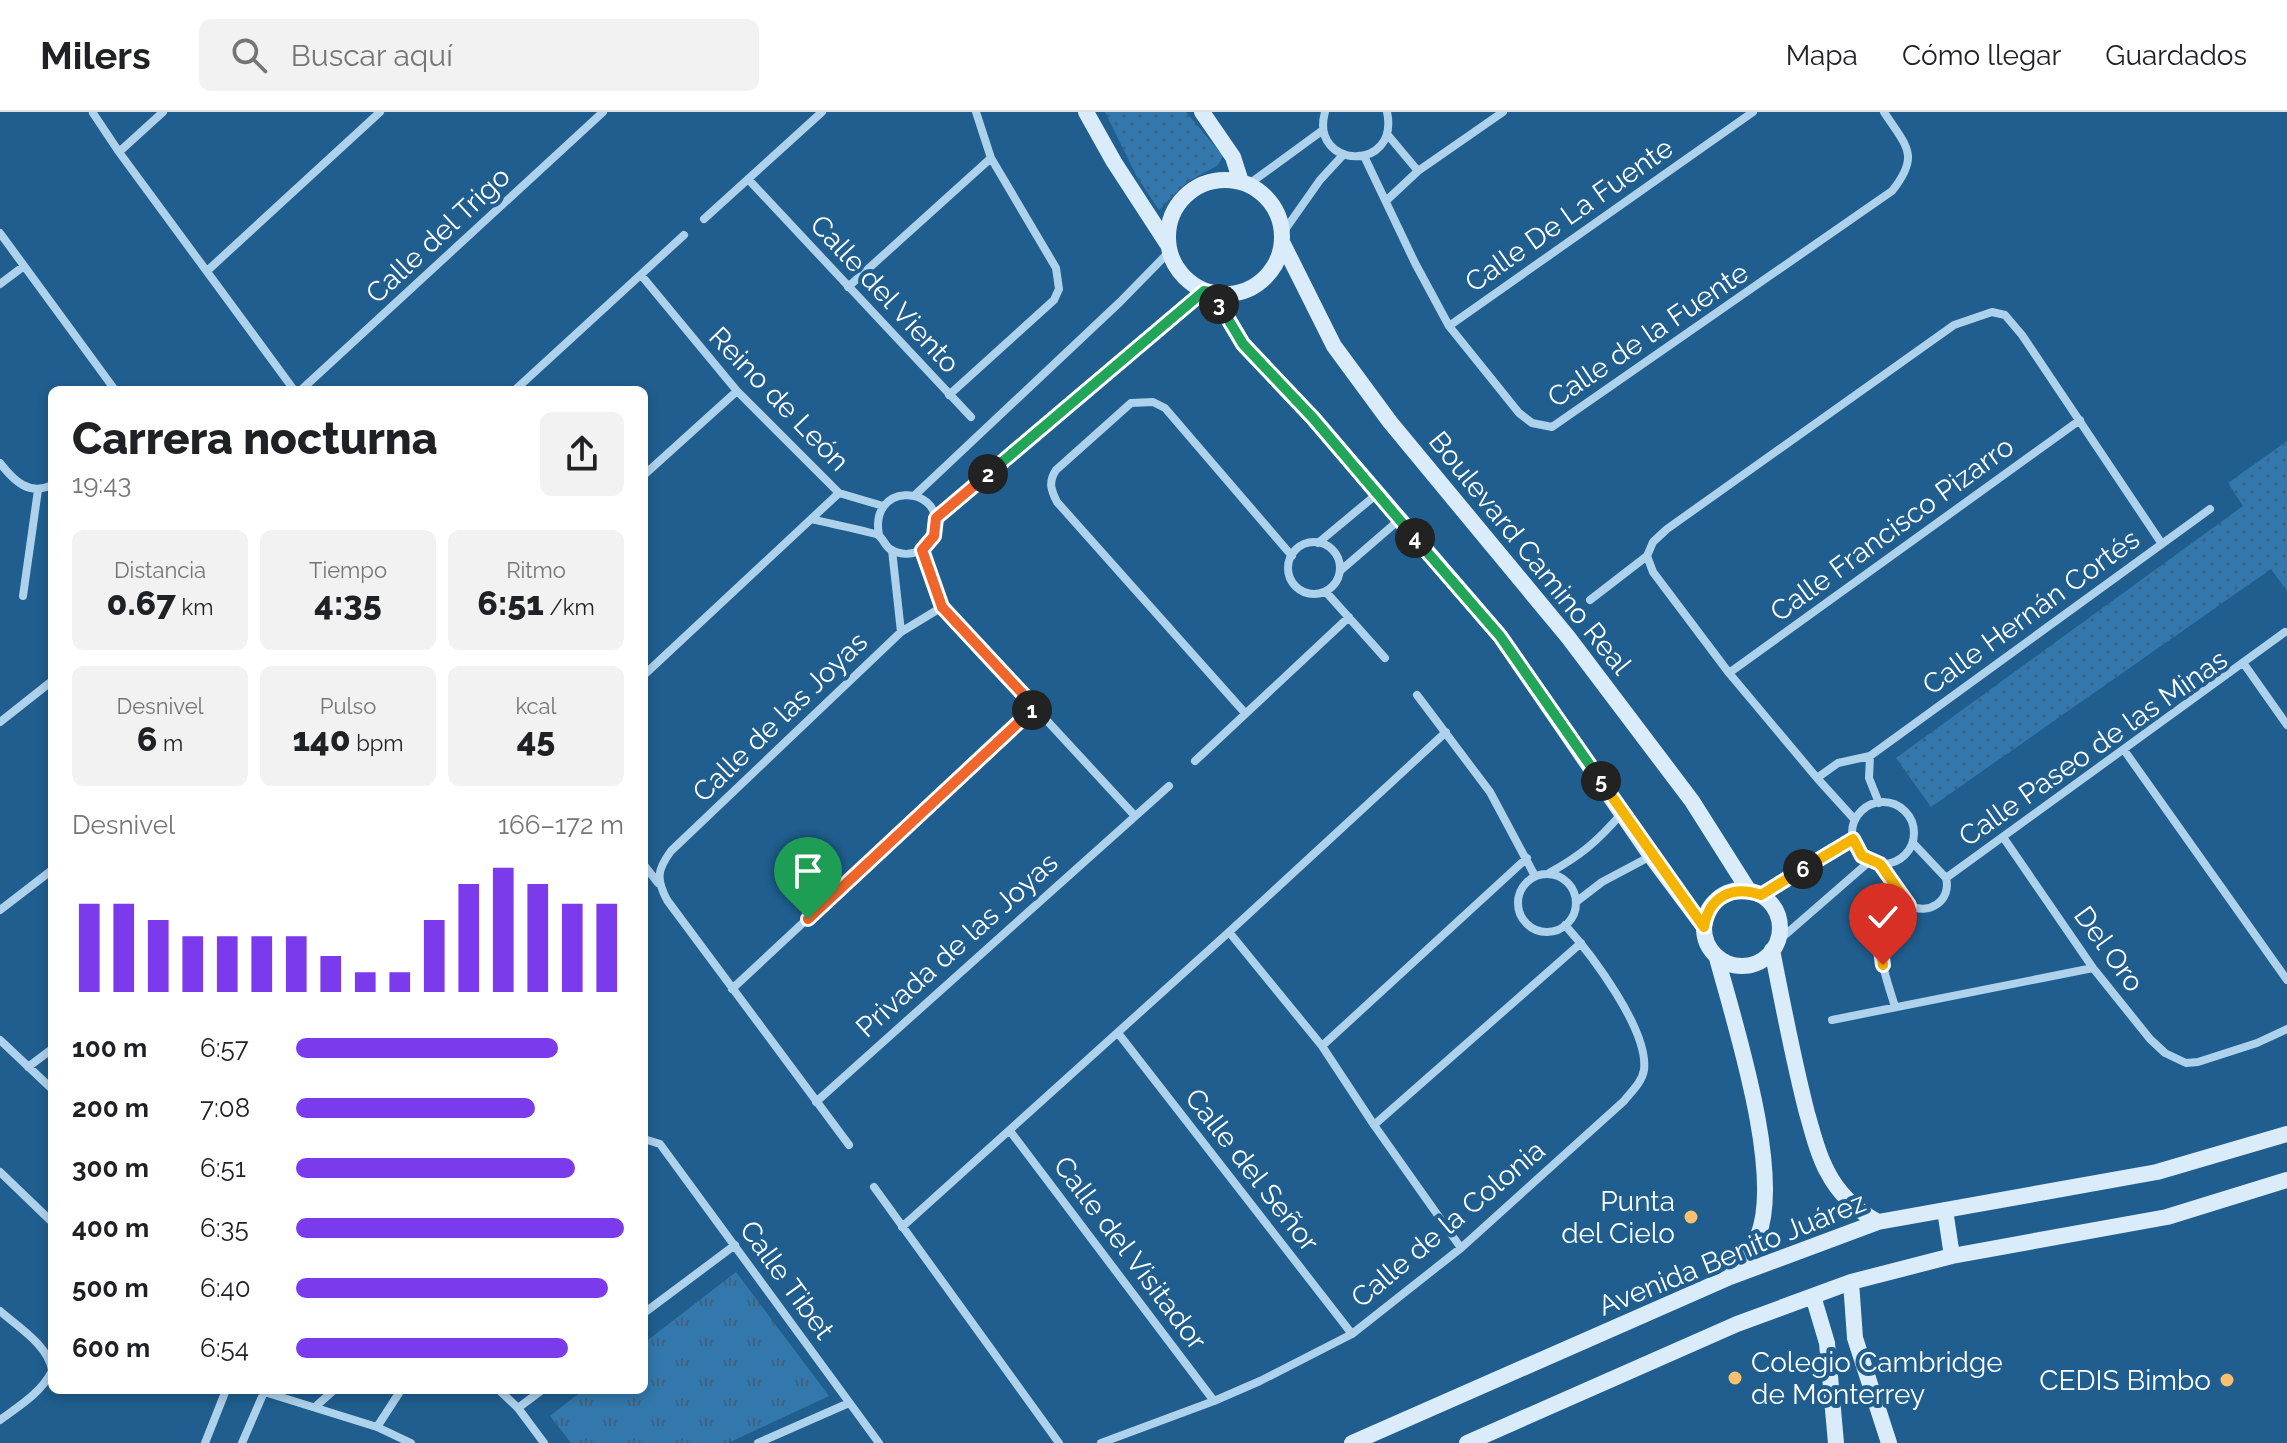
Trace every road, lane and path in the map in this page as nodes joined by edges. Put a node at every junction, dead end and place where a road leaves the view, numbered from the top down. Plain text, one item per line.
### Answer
1 (163, 112) edge
2 (380, 112) edge
3 (603, 112) edge
4 (822, 112) edge
5 (976, 112) edge
6 (1086, 112) edge
7 (1202, 112) edge
8 (1325, 112) edge
9 (1387, 112) edge
10 (1503, 112) edge
11 (1753, 112) edge
12 (1884, 112) edge
13 (93, 113) edge
14 (1323, 130) junction
15 (1387, 134) junction
16 (119, 152) junction
17 (1343, 155) junction
18 (1364, 156) junction
19 (991, 158) junction
20 (1418, 171) junction
21 (748, 179) junction
22 (1245, 183) junction
23 (1387, 200) junction
24 (704, 219) dead end
25 (0, 233) edge
26 (684, 235) dead end
27 (1282, 238) junction
28 (1169, 249) junction
29 (24, 266) junction
30 (207, 271) junction
31 (641, 275) junction
32 (0, 284) edge
33 (848, 287) junction
34 (1208, 292) junction
35 (1449, 326) junction
36 (112, 386) edge
37 (291, 386) edge
38 (305, 386) edge
39 (519, 386) edge
40 (737, 391) junction
41 (949, 395) junction
42 (971, 417) dead end
43 (2080, 420) junction
44 (3, 467) edge
45 (648, 471) edge
46 (48, 486) edge
47 (38, 490) junction
48 (839, 493) junction
49 (1377, 494) junction
50 (915, 495) junction
51 (883, 506) junction
52 (2210, 509) dead end
53 (936, 518) junction
54 (812, 519) junction
55 (1399, 520) junction
56 (879, 535) junction
57 (1318, 543) junction
58 (2162, 544) junction
59 (892, 550) junction
60 (922, 550) junction
61 (1292, 556) junction
62 (1647, 556) junction
63 (1340, 571) junction
64 (1326, 592) junction
65 (23, 596) dead end
66 (1590, 600) dead end
67 (942, 607) junction
68 (1349, 617) junction
69 (901, 632) junction
70 (2285, 632) edge
71 (1385, 658) dead end
72 (2244, 664) junction
73 (648, 671) edge
74 (1729, 673) junction
75 (48, 684) edge
76 (1417, 695) dead end
77 (1035, 707) junction
78 (1245, 713) junction
79 (0, 722) edge
80 (2287, 725) edge
81 (1446, 732) junction
82 (2124, 750) junction
83 (1870, 756) junction
84 (1195, 761) dead end
85 (1817, 778) junction
86 (1169, 786) dead end
87 (1879, 803) junction
88 (1622, 813) junction
89 (1135, 816) junction
90 (1855, 820) junction
91 (2003, 837) junction
92 (1853, 839) junction
93 (1913, 843) junction
94 (1651, 856) junction
95 (1527, 858) junction
96 (1875, 862) junction
97 (648, 870) edge
98 (48, 873) edge
99 (1548, 874) junction
100 (1535, 876) junction
101 (1946, 878) junction
102 (659, 884) junction
103 (1755, 893) junction
104 (1576, 902) junction
105 (1909, 905) junction
106 (0, 910) edge
107 (1565, 925) junction
108 (1704, 927) junction
109 (1229, 932) junction
110 (1581, 943) junction
111 (1775, 946) junction
112 (1717, 958) junction
113 (2093, 968) junction
114 (2287, 980) edge
115 (732, 989) junction
116 (1895, 1007) junction
117 (1832, 1020) dead end
118 (2287, 1029) edge
119 (1118, 1033) junction
120 (0, 1040) edge
121 (1322, 1046) junction
122 (48, 1052) edge
123 (28, 1067) junction
124 (48, 1085) edge
125 (816, 1102) junction
126 (1374, 1125) junction
127 (1010, 1131) junction
128 (2287, 1134) edge
129 (648, 1140) edge
130 (849, 1145) dead end
131 (0, 1172) edge
132 (2287, 1180) edge
133 (874, 1187) dead end
134 (1945, 1210) junction
135 (48, 1218) edge
136 (1878, 1222) junction
137 (902, 1227) junction
138 (735, 1245) junction
139 (1461, 1248) junction
140 (1952, 1256) junction
141 (1730, 1277) junction
142 (1851, 1282) junction
143 (1813, 1296) junction
144 (648, 1310) edge
145 (0, 1311) edge
146 (1352, 1334) junction
147 (48, 1356) edge
148 (48, 1380) edge
149 (224, 1394) edge
150 (260, 1394) edge
151 (271, 1394) edge
152 (330, 1394) edge
153 (398, 1394) edge
154 (503, 1394) edge
155 (537, 1394) edge
156 (1214, 1401) junction
157 (849, 1403) junction
158 (315, 1407) junction
159 (518, 1408) junction
160 (0, 1420) edge
161 (377, 1427) junction
162 (205, 1443) edge
163 (242, 1443) edge
164 (411, 1443) edge
165 (544, 1443) edge
166 (758, 1443) edge
167 (879, 1443) edge
168 (1059, 1443) edge
169 (1101, 1443) edge
170 (1352, 1443) edge
171 (1467, 1443) edge
172 (1836, 1443) edge
173 (1889, 1443) edge

1 - 16 street
2 - 30 street
3 - 38 street, Calle del Trigo
4 - 21 street
5 - 19 street, Calle del Viento
6 - 28 street
7 - 22 street
8 - 14 street
9 - 15 street
10 - 20 street
11 - 35 street, Calle De La Fuente
12 - 35 street, Calle de la Fuente
13 - 16 street
14 - 17 street
14 - 22 street
15 - 18 street
15 - 20 street
16 - 30 street
17 - 18 street
17 - 27 street
18 - 23 street
19 - 33 street
19 - 41 street, Calle del Viento
20 - 23 street
21 - 24 street
21 - 33 street, Calle del Viento
22 - 27 street
22 - 28 street
23 - 35 street, Calle de la Fuente
25 - 29 street
26 - 31 street
27 - 34 street
27 - 103 street, Boulevard Camino Real
28 - 34 street
28 - 50 street
29 - 32 street
29 - 36 street
30 - 37 street
31 - 39 street
31 - 40 street, Reino de León
33 - 41 street, Calle del Viento
34 - 49 street
34 - 53 street
40 - 45 street
40 - 48 street, Reino de León
41 - 42 street
43 - 58 street, Calle Hernán Cortés
43 - 62 street, Calle Hernán Cortés
43 - 74 street, Calle Francisco Pizarro
44 - 47 street
46 - 47 street
47 - 65 street
48 - 51 street
48 - 54 street, Reino de León
49 - 55 street
49 - 57 street
50 - 51 street
50 - 53 street
51 - 56 street
52 - 58 street
53 - 60 street
54 - 56 street
54 - 73 street, Reino de León
55 - 63 street
55 - 88 street
56 - 59 street
57 - 61 street
57 - 63 street
58 - 83 street, Calle Hernán Cortés
59 - 60 street
59 - 69 street
60 - 67 street
61 - 64 street
61 - 78 street
62 - 66 street
62 - 74 street
63 - 64 street
64 - 68 street
67 - 69 street, Calle de las Joyas
67 - 77 street
68 - 71 street
68 - 78 street
69 - 102 street, Calle de las Joyas
70 - 72 street
72 - 80 street, Calle Paseo de las Minas
72 - 82 street, Calle Paseo de las Minas
74 - 85 street
75 - 79 street
76 - 81 street
77 - 89 street
77 - 115 street
78 - 84 street
81 - 95 street
81 - 109 street
82 - 91 street, Calle Paseo de las Minas
82 - 114 street
83 - 85 street, Calle Hernán Cortés
83 - 87 street
85 - 90 street
86 - 89 street, Privada de las Joyas
87 - 90 street
87 - 93 street
88 - 94 street
88 - 99 street
89 - 125 street, Privada de las Joyas
90 - 92 street
91 - 101 street, Calle Paseo de las Minas
91 - 113 street, Del Oro
92 - 96 street
92 - 103 street
93 - 96 street
93 - 101 street, Calle Paseo de las Minas
94 - 104 street
94 - 108 street
95 - 100 street
95 - 121 street
96 - 105 street
96 - 111 street
97 - 102 street
98 - 106 street
99 - 100 street
99 - 104 street
100 - 107 street
101 - 105 street, Calle Paseo de las Minas
102 - 115 street
103 - 108 street
103 - 111 street
104 - 107 street
105 - 116 street
107 - 110 street, Calle de la Colonia
108 - 112 street
109 - 119 street
109 - 121 street
110 - 126 street
110 - 139 street, Calle de la Colonia
111 - 112 street
111 - 136 street
112 - 141 street
113 - 116 street
113 - 118 street, Del Oro
115 - 125 street
116 - 117 street
119 - 127 street
119 - 146 street, Calle del Señor
120 - 123 street
121 - 126 street
122 - 123 street
123 - 124 street
125 - 130 street
126 - 139 street
127 - 137 street
127 - 156 street, Calle del Visitador
128 - 134 street, Avenida Benito Juárez
129 - 138 street, Calle Tibet
131 - 135 street
132 - 140 street
133 - 137 street
134 - 136 street, Avenida Benito Juárez
134 - 140 street
136 - 141 street, Avenida Benito Juárez
137 - 168 street
138 - 144 street
138 - 157 street, Calle Tibet
139 - 146 street, Calle de la Colonia
140 - 142 street
141 - 170 street, Avenida Benito Juárez
142 - 143 street
142 - 173 street
143 - 171 street
143 - 172 street
145 - 147 street
146 - 156 street, Calle de la Colonia
148 - 160 street
149 - 162 street
150 - 163 street
151 - 158 street
152 - 158 street
153 - 161 street
154 - 159 street
155 - 159 street
156 - 169 street, Calle de la Colonia
157 - 166 street
157 - 167 street, Calle Tibet
158 - 161 street
159 - 165 street
161 - 164 street

